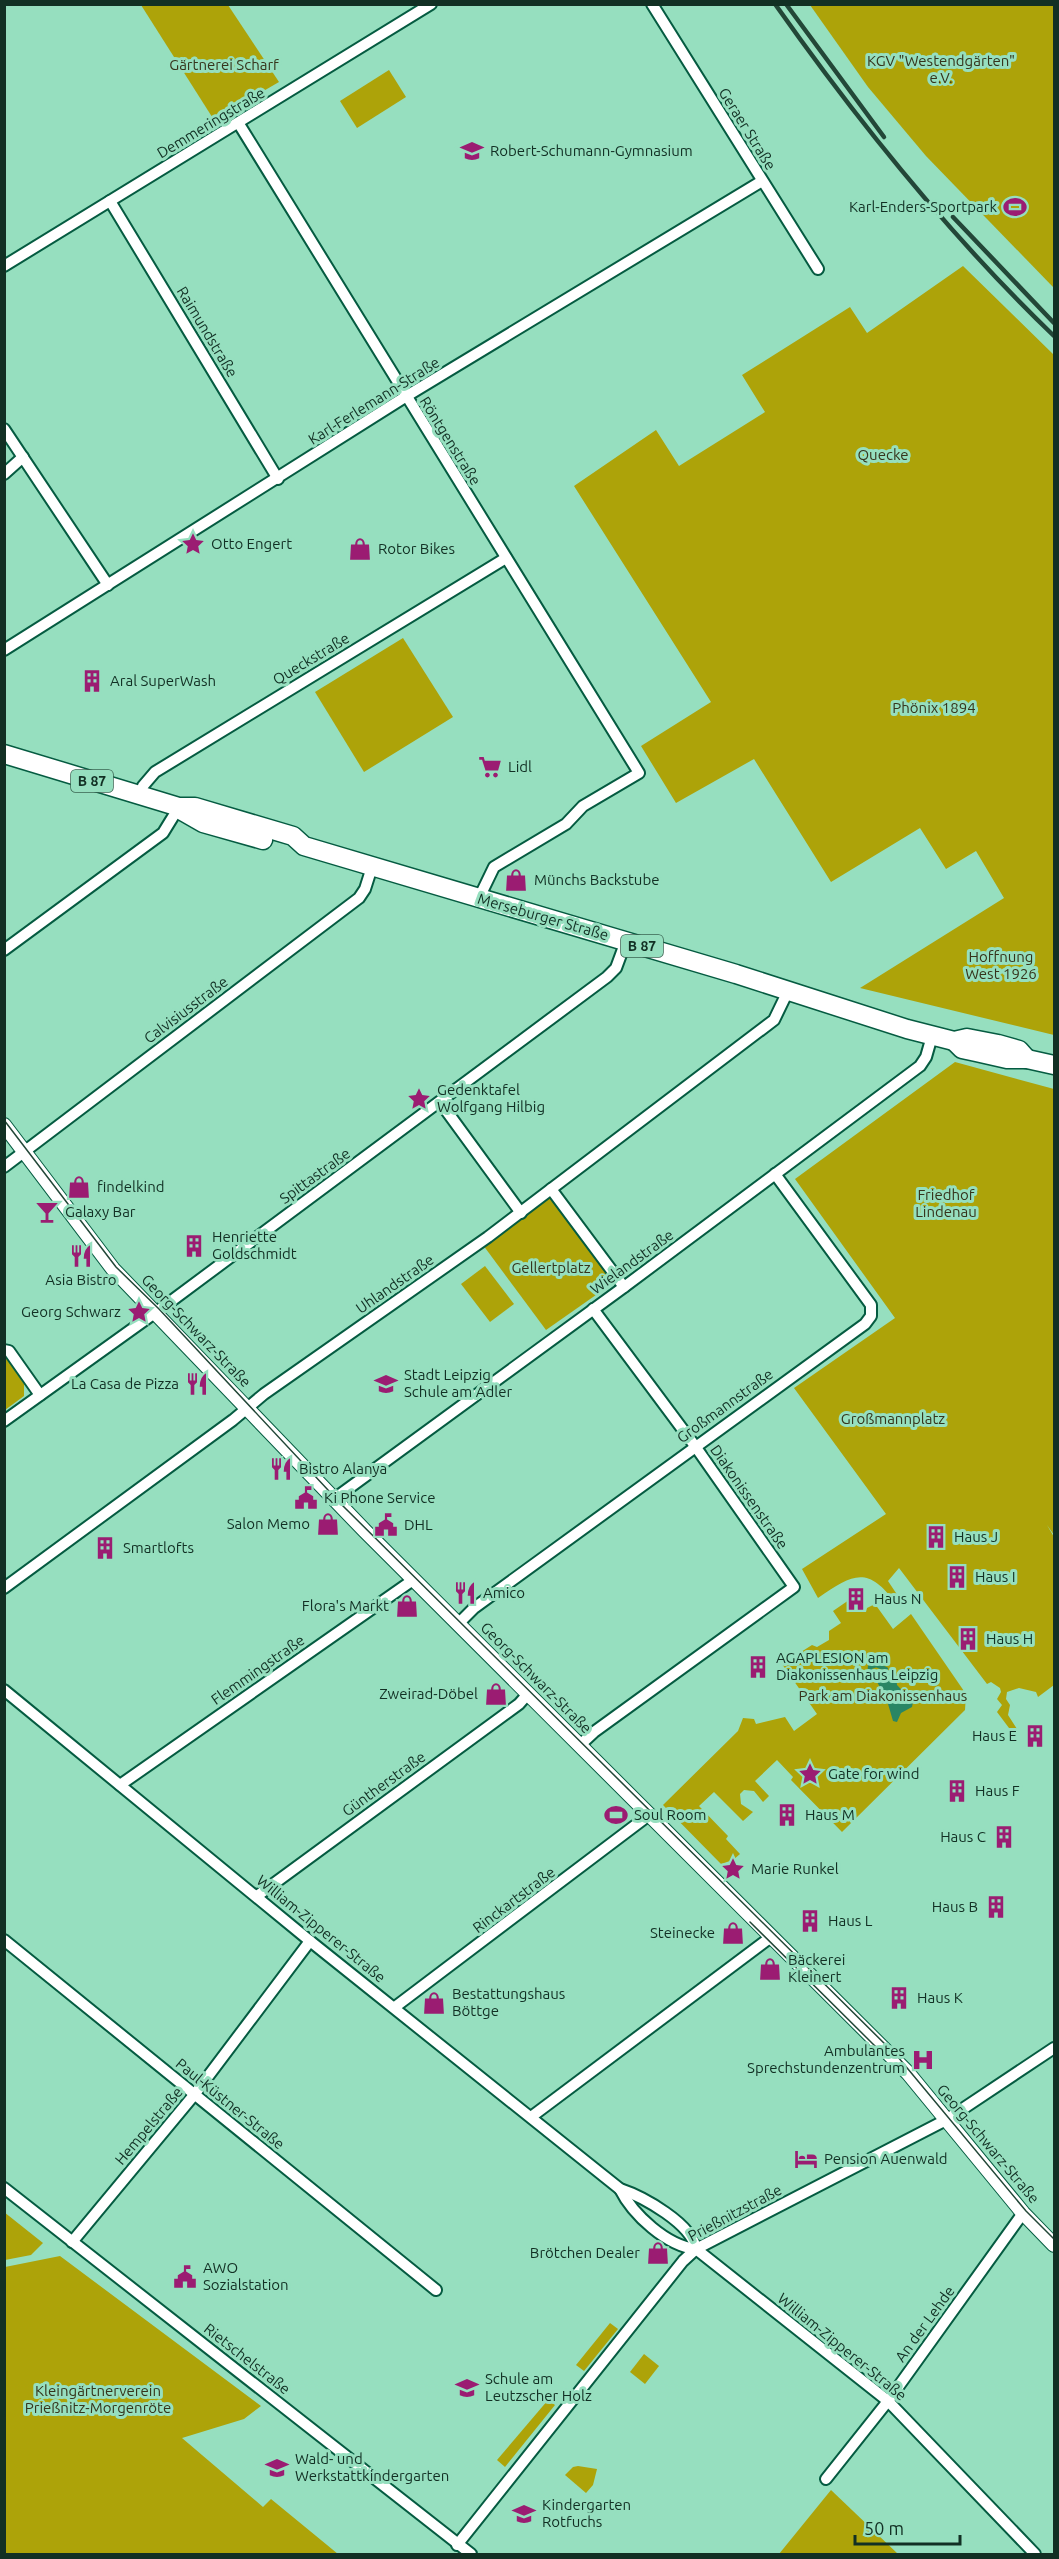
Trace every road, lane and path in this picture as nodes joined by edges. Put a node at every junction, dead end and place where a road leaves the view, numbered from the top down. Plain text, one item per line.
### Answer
1 (431, 4) edge
2 (652, 4) edge
3 (239, 124) junction
4 (762, 181) junction
5 (110, 201) junction
6 (4, 266) edge
7 (818, 269) dead end
8 (405, 397) junction
9 (4, 429) edge
10 (24, 457) junction
11 (4, 474) edge
12 (278, 479) junction
13 (506, 558) junction
14 (108, 585) junction
15 (4, 650) edge
16 (4, 754) edge
17 (140, 795) junction
18 (179, 807) junction
19 (372, 867) junction
20 (479, 898) junction
21 (626, 941) junction
22 (4, 950) edge
23 (788, 991) junction
24 (932, 1036) junction
25 (1054, 1065) edge
26 (440, 1102) junction
27 (4, 1125) edge
28 (25, 1152) junction
29 (4, 1167) edge
30 (775, 1174) junction
31 (551, 1189) junction
32 (521, 1213) junction
33 (624, 1287) junction
34 (593, 1309) junction
35 (155, 1312) junction
36 (4, 1350) edge
37 (40, 1395) junction
38 (247, 1408) junction
39 (4, 1420) edge
40 (695, 1446) junction
41 (333, 1499) junction
42 (413, 1580) junction
43 (4, 1587) edge
44 (458, 1624) junction
45 (4, 1690) edge
46 (527, 1695) junction
47 (580, 1745) junction
48 (120, 1785) junction
49 (649, 1815) junction
50 (257, 1896) junction
51 (771, 1937) junction
52 (4, 1940) edge
53 (310, 1941) junction
54 (395, 2007) junction
55 (1054, 2048) edge
56 (194, 2095) junction
57 (531, 2117) junction
58 (946, 2120) junction
59 (4, 2188) edge
60 (620, 2189) junction
61 (1023, 2213) junction
62 (72, 2242) junction
63 (1054, 2245) edge
64 (696, 2249) junction
65 (436, 2290) dead end
66 (888, 2401) junction
67 (826, 2479) dead end
68 (457, 2546) junction
69 (471, 2554) edge
70 (1035, 2554) edge

1 - 3 street, Demmeringstraße
2 - 4 street, Geraer Straße
3 - 5 street, Demmeringstraße
3 - 8 street, Röntgenstraße
4 - 7 street, Geraer Straße
4 - 8 street, Karl-Ferlemann-Straße
5 - 6 street, Demmeringstraße
5 - 12 street, Raimundstraße
8 - 12 street, Karl-Ferlemann-Straße
8 - 13 street, Röntgenstraße
9 - 10 street
10 - 11 street
10 - 14 street
12 - 14 street, Karl-Ferlemann-Straße
13 - 17 street, Queckstraße
13 - 20 street, Röntgenstraße
14 - 15 street, Karl-Ferlemann-Straße
16 - 17 main road, Merseburger Straße / B 87
17 - 18 main road, Merseburger Straße / B 87
18 - 19 main road, Merseburger Straße / B 87
18 - 22 street
19 - 20 main road, Merseburger Straße / B 87
19 - 28 street, Calvisiusstraße
20 - 21 main road, Merseburger Straße / B 87
21 - 23 main road, Merseburger Straße / B 87
21 - 26 street, Spittastraße
23 - 24 main road, Merseburger Straße / B 87
23 - 31 street, Uhlandstraße
24 - 25 main road, Merseburger Straße / B 87
24 - 30 street, Wielandstraße
26 - 32 street
26 - 35 street, Spittastraße
27 - 28 street, Georg-Schwarz-Straße
28 - 29 street, Calvisiusstraße
28 - 35 street, Georg-Schwarz-Straße
30 - 33 street, Wielandstraße
30 - 40 street, Großmannstraße
31 - 32 street, Uhlandstraße
31 - 33 street
32 - 38 street, Uhlandstraße
33 - 34 street, Wielandstraße
34 - 40 street, Diakonissenstraße
34 - 41 street, Wielandstraße
35 - 37 street, Spittastraße
35 - 38 street, Georg-Schwarz-Straße
36 - 37 street
37 - 39 street, Spittastraße
38 - 41 street, Georg-Schwarz-Straße
38 - 43 street, Uhlandstraße
40 - 44 street, Großmannstraße
40 - 47 street, Diakonissenstraße
41 - 42 street, Georg-Schwarz-Straße
42 - 44 street, Georg-Schwarz-Straße
42 - 48 street, Flemmingstraße
44 - 46 street, Georg-Schwarz-Straße
45 - 48 street, William-Zipperer-Straße
46 - 47 street, Georg-Schwarz-Straße
46 - 50 street, Güntherstraße
47 - 49 street, Georg-Schwarz-Straße
48 - 50 street, William-Zipperer-Straße
49 - 51 street, Georg-Schwarz-Straße
49 - 54 street, Rinckartstraße
50 - 53 street, William-Zipperer-Straße
51 - 57 street
51 - 58 street, Georg-Schwarz-Straße
52 - 56 street, Paul-Küstner-Straße
53 - 54 street, William-Zipperer-Straße
53 - 56 street, Hempelstraße
54 - 57 street, William-Zipperer-Straße
55 - 58 street, Prießnitzstraße
56 - 62 street, Hempelstraße
56 - 65 street, Paul-Küstner-Straße
57 - 60 street, William-Zipperer-Straße
58 - 61 street, Georg-Schwarz-Straße
58 - 64 street, Prießnitzstraße
59 - 62 street, Rietschelstraße
60 - 64 street, William-Zipperer-Straße
60 - 64 street, William-Zipperer-Straße
61 - 63 street, Georg-Schwarz-Straße
61 - 66 street, An der Lehde
62 - 68 street, Rietschelstraße
64 - 66 street, William-Zipperer-Straße
64 - 68 street, Prießnitzstraße
66 - 67 street, An der Lehde
66 - 70 street, William-Zipperer-Straße
68 - 69 street, Rietschelstraße

